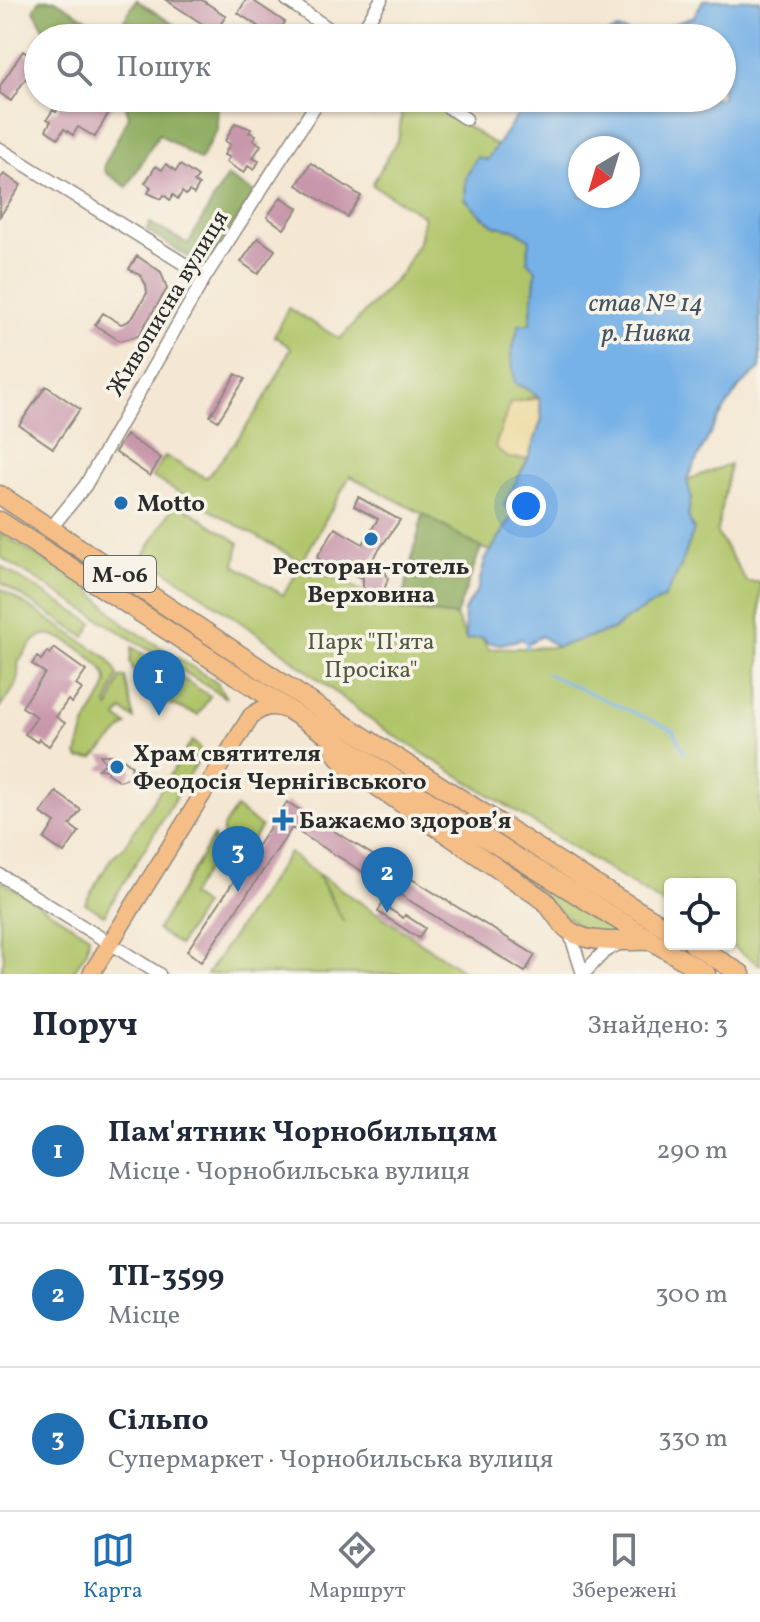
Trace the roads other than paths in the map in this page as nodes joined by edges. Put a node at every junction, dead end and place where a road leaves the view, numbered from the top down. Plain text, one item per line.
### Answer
1 (287, 0) edge
2 (381, 0) edge
3 (322, 24) edge
4 (366, 24) edge
5 (311, 112) edge
6 (456, 112) edge
7 (466, 119) dead end
8 (0, 149) edge
9 (205, 277) junction
10 (0, 495) edge
11 (0, 521) edge
12 (51, 528) junction
13 (116, 596) junction
14 (295, 714) junction
15 (251, 716) junction
16 (334, 739) junction
17 (0, 875) edge
18 (569, 930) junction
19 (662, 936) edge
20 (625, 940) junction
21 (110, 943) junction
22 (707, 967) edge
23 (91, 974) edge
24 (159, 974) edge
25 (583, 974) edge
26 (741, 974) edge

1 - 3 street
2 - 4 street
5 - 9 street, Живописна вулиця
6 - 7 street
8 - 9 street
9 - 12 street, Живописна вулиця
10 - 12 highway, М-06
11 - 13 highway, М-06
12 - 19 highway, М-06
13 - 14 highway, М-06
13 - 15 main road
14 - 15 main road
14 - 16 highway, М-06
15 - 21 main road
16 - 18 highway
16 - 19 highway, М-06
17 - 21 street
18 - 20 highway
18 - 25 street
19 - 20 highway
19 - 22 highway, М-06
20 - 25 street
21 - 23 main road
21 - 24 street
22 - 26 highway, М-06

